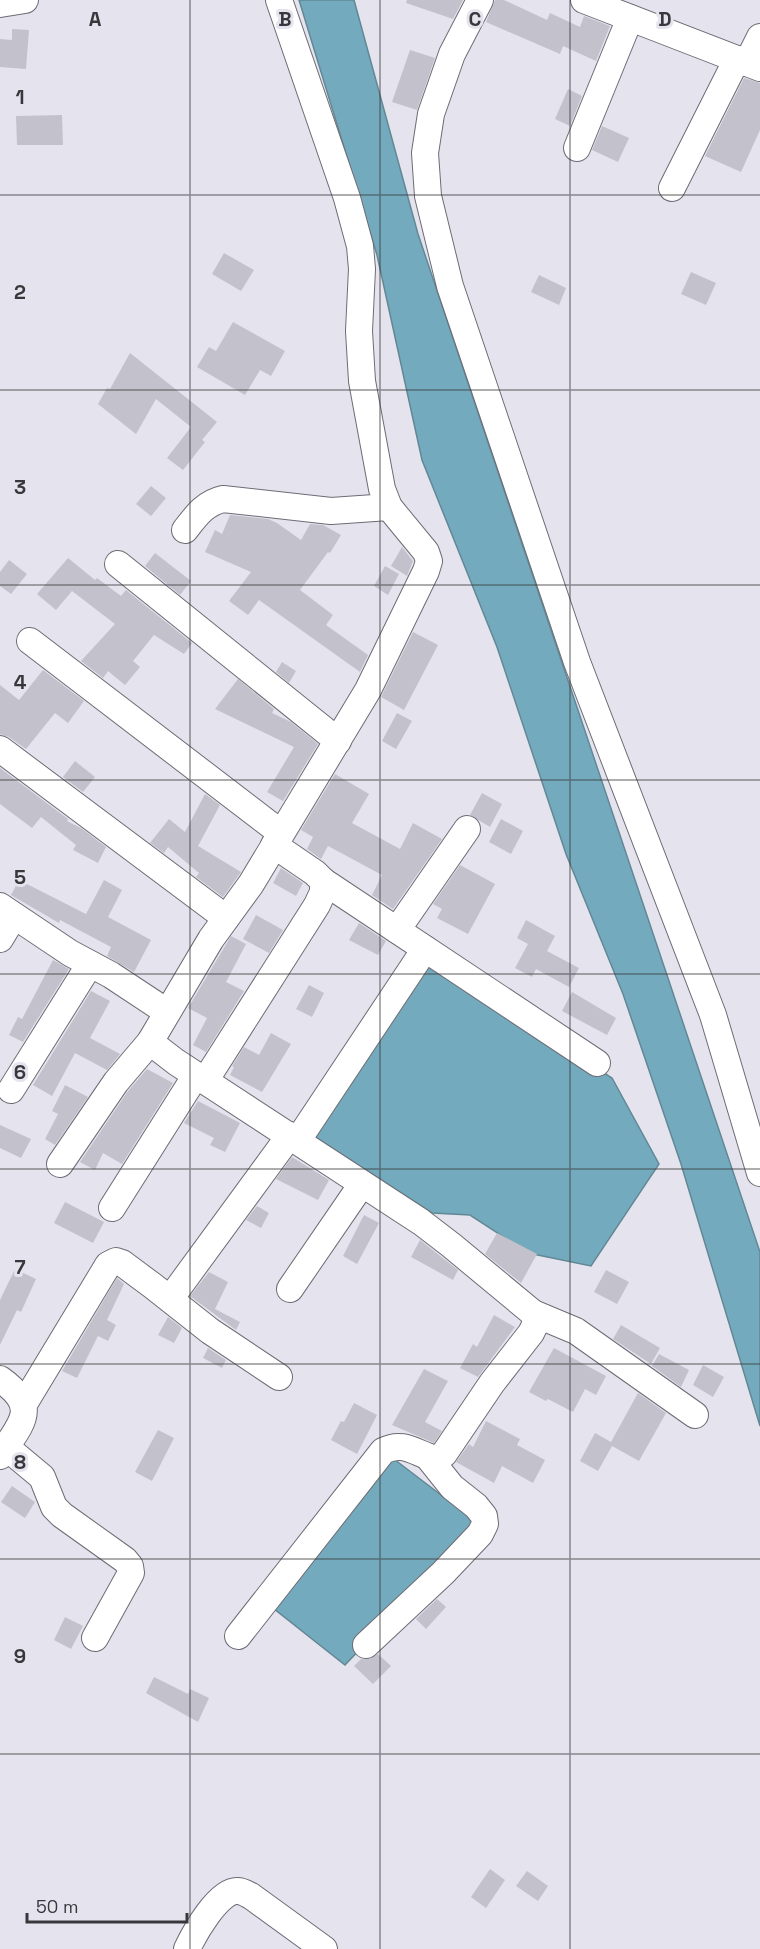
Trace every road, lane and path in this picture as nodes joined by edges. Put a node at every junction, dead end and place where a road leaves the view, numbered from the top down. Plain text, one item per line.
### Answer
1 (25, 0) edge
2 (279, 0) edge
3 (480, 0) edge
4 (584, 0) edge
5 (0, 4) edge
6 (630, 18) junction
7 (760, 37) edge
8 (748, 63) edge
9 (577, 148) dead end
10 (672, 188) dead end
11 (389, 507) junction
12 (185, 530) dead end
13 (118, 564) dead end
14 (30, 641) dead end
15 (338, 741) junction
16 (0, 750) edge
17 (466, 829) dead end
18 (277, 839) junction
19 (322, 881) junction
20 (7, 911) edge
21 (226, 918) junction
22 (397, 930) junction
23 (0, 939) edge
24 (425, 949) junction
25 (90, 964) junction
26 (167, 1012) junction
27 (150, 1042) junction
28 (597, 1063) dead end
29 (200, 1078) junction
30 (12, 1090) dead end
31 (294, 1138) junction
32 (60, 1164) dead end
33 (760, 1173) edge
34 (362, 1184) junction
35 (112, 1208) dead end
36 (290, 1289) dead end
37 (170, 1299) junction
38 (533, 1313) junction
39 (279, 1377) dead end
40 (0, 1379) edge
41 (24, 1404) junction
42 (695, 1415) dead end
43 (3, 1451) edge
44 (428, 1457) junction
45 (238, 1636) dead end
46 (96, 1638) dead end
47 (366, 1645) dead end
48 (187, 1949) edge
49 (324, 1949) edge

1 - 5 street
2 - 11 street
3 - 33 street
4 - 6 street
6 - 8 street
6 - 9 street
7 - 8 street
8 - 10 street
11 - 12 street
11 - 15 street
13 - 15 street
14 - 18 street
15 - 18 street
16 - 21 street
17 - 22 street
18 - 19 street
18 - 21 street
19 - 22 street
19 - 29 street
20 - 23 street
20 - 25 street
21 - 26 street
22 - 24 street
24 - 28 street
24 - 31 street
25 - 26 street
25 - 30 street
26 - 27 street
27 - 29 street
27 - 32 street
29 - 31 street
29 - 35 street
31 - 34 street
31 - 37 street
34 - 36 street
34 - 38 street
37 - 39 street
37 - 41 street
38 - 42 street
38 - 44 street
40 - 41 street
41 - 43 street
43 - 46 street
44 - 45 street
44 - 47 street
48 - 49 street

